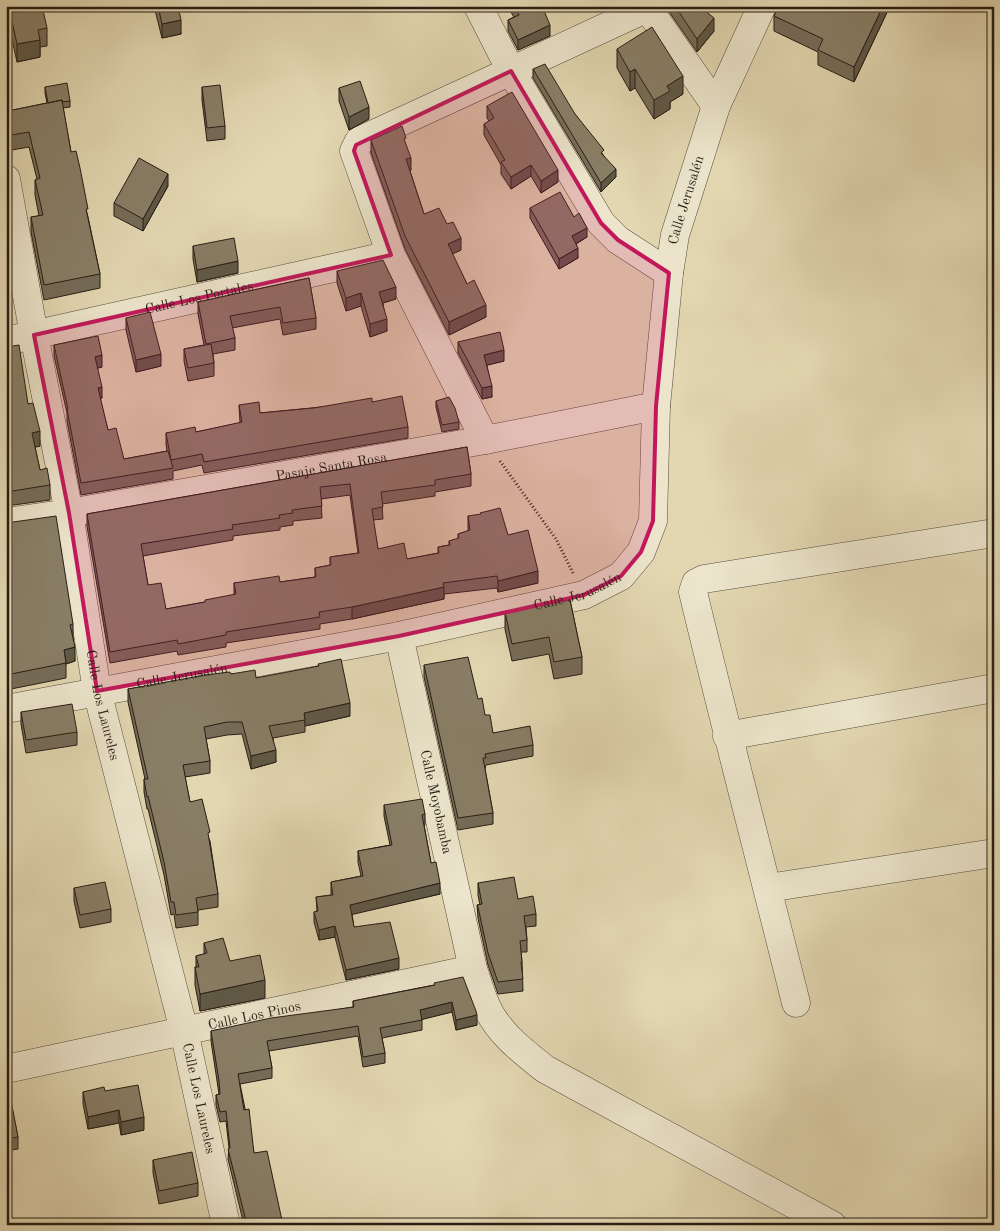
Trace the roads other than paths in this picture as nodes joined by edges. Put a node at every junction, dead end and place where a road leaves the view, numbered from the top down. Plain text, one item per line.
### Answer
1 (478, 6) edge
2 (762, 6) edge
3 (647, 7) edge
4 (511, 71) junction
5 (716, 106) junction
6 (6, 179) edge
7 (391, 255) junction
8 (669, 273) junction
9 (34, 335) junction
10 (6, 341) edge
11 (656, 406) junction
12 (485, 440) junction
13 (69, 513) junction
14 (6, 522) edge
15 (994, 533) edge
16 (399, 636) junction
17 (994, 688) edge
18 (97, 691) junction
19 (6, 709) edge
20 (727, 736) junction
21 (994, 853) edge
22 (768, 888) junction
23 (473, 969) junction
24 (796, 1003) dead end
25 (184, 1031) junction
26 (6, 1069) edge
27 (226, 1225) edge
28 (832, 1225) edge

1 - 4 street
2 - 5 street, Calle Jerusalén
3 - 4 street
3 - 5 street
4 - 7 street
4 - 8 street
5 - 8 street, Calle Jerusalén
6 - 9 street, Calle Los Laureles
7 - 9 street, Calle Los Portales
7 - 12 street
8 - 11 street, Calle Jerusalén
9 - 10 street, Calle Los Portales
9 - 13 street, Calle Los Laureles
11 - 12 street, Pasaje Santa Rosa
11 - 16 street, Calle Jerusalén
12 - 13 street, Pasaje Santa Rosa
13 - 14 street, Pasaje Santa Rosa
13 - 18 street, Calle Los Laureles
15 - 20 street
16 - 18 street, Calle Jerusalén
16 - 23 street, Calle Moyobamba
17 - 20 street
18 - 19 street, Calle Jerusalén
18 - 25 street, Calle Los Laureles
20 - 22 street
21 - 22 street
22 - 24 street
23 - 25 street, Calle Los Pinos
23 - 28 street, Calle Moyobamba
25 - 26 street, Calle Los Pinos
25 - 27 street, Calle Los Laureles

